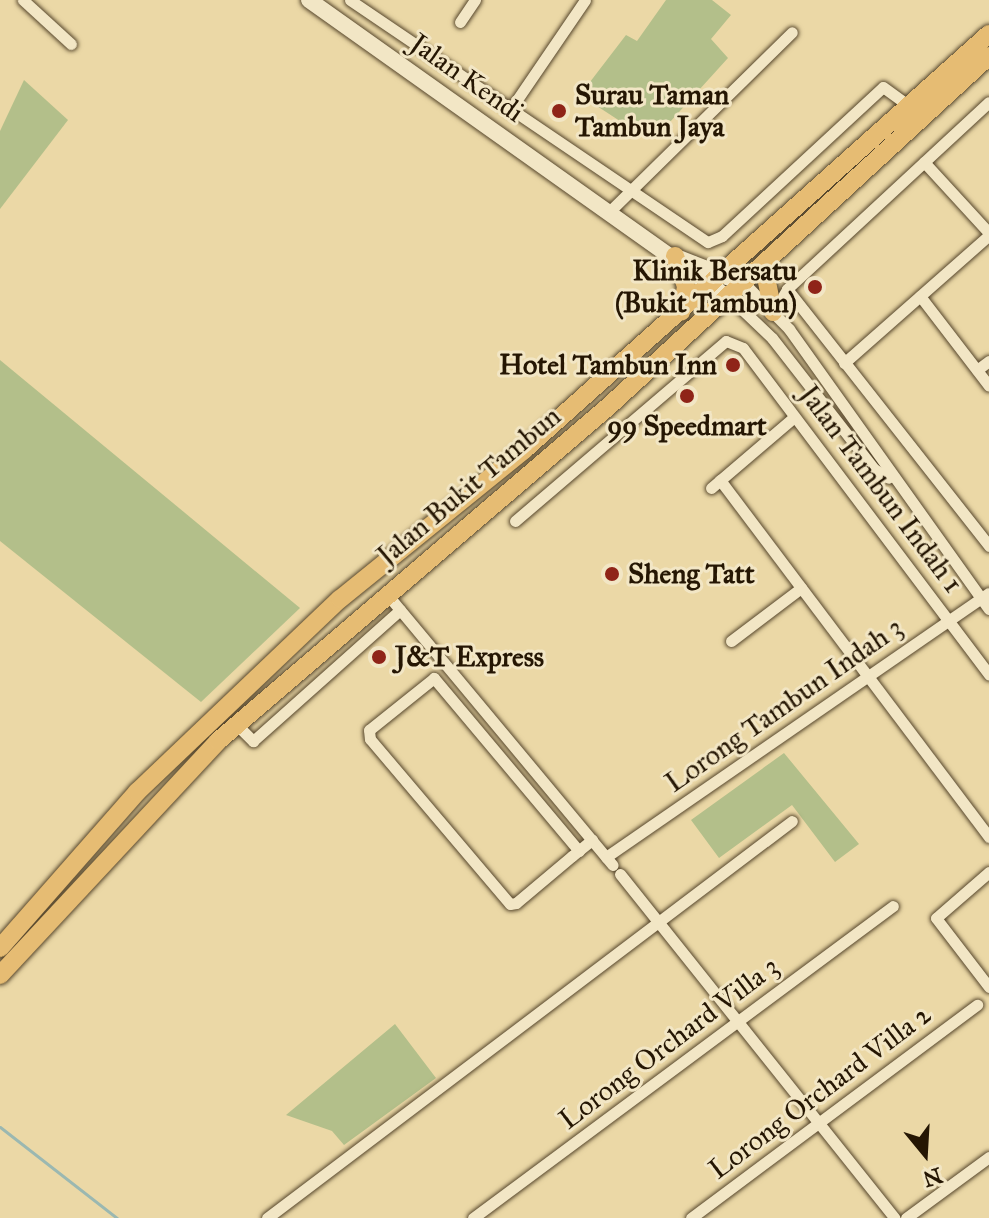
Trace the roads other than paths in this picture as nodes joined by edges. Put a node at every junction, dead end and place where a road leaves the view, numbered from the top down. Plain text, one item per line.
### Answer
1 (23, 0) edge
2 (309, 0) edge
3 (475, 0) edge
4 (585, 0) edge
5 (357, 2) edge
6 (460, 22) dead end
7 (345, 25) junction
8 (792, 32) dead end
9 (989, 34) edge
10 (71, 44) dead end
11 (989, 56) edge
12 (989, 102) edge
13 (908, 105) junction
14 (510, 110) junction
15 (924, 162) junction
16 (626, 192) junction
17 (612, 209) junction
18 (989, 234) edge
19 (675, 256) junction
20 (764, 267) junction
21 (717, 279) junction
22 (745, 284) junction
23 (787, 289) junction
24 (920, 296) junction
25 (730, 298) junction
26 (681, 312) junction
27 (773, 312) junction
28 (726, 341) joint
29 (989, 361) edge
30 (844, 363) junction
31 (977, 370) junction
32 (989, 386) edge
33 (794, 417) junction
34 (889, 478) junction
35 (515, 521) dead end
36 (989, 546) edge
37 (801, 588) junction
38 (386, 592) junction
39 (985, 595) edge
40 (989, 609) edge
41 (400, 610) junction
42 (948, 621) junction
43 (731, 641) dead end
44 (989, 675) edge
45 (868, 676) junction
46 (237, 725) junction
47 (792, 821) dead end
48 (989, 837) edge
49 (592, 840) junction
50 (579, 851) junction
51 (613, 865) junction
52 (989, 872) edge
53 (893, 906) dead end
54 (658, 921) junction
55 (0, 948) edge
56 (0, 975) edge
57 (989, 987) edge
58 (977, 1005) dead end
59 (738, 1022) junction
60 (819, 1123) junction
61 (989, 1157) edge
62 (267, 1218) edge
63 (473, 1218) edge
64 (691, 1218) edge
65 (895, 1218) edge
66 (906, 1218) edge

1 - 10 street
2 - 7 street, Jalan Kendi
3 - 6 street
4 - 14 street
5 - 7 street
5 - 14 street
7 - 17 street, Jalan Kendi
8 - 16 street
9 - 13 main road, Jalan Bukit Tambun
11 - 20 main road, Jalan Bukit Tambun
12 - 15 street
13 - 16 street
13 - 21 main road, Jalan Bukit Tambun
14 - 16 street
15 - 18 street
15 - 23 street
16 - 17 street
17 - 19 street, Jalan Kendi
18 - 24 street
19 - 21 street, Jalan Kendi
19 - 26 main road
20 - 22 main road, Jalan Bukit Tambun
20 - 27 main road
21 - 22 street, Jalan Tambun Indah 1
21 - 25 street, Jalan Tambun Indah 1
21 - 26 main road, Jalan Bukit Tambun
22 - 25 main road, Jalan Bukit Tambun
22 - 27 street, Jalan Tambun Indah 1
23 - 27 street
23 - 30 street, Jalan Tambun Indah 1
24 - 30 street
24 - 31 street
25 - 34 street, Jalan Tambun Indah 1
25 - 38 main road, Jalan Bukit Tambun
26 - 55 main road, Jalan Bukit Tambun
27 - 34 street, Jalan Tambun Indah 1
28 - 33 street, Jalan Tambun Indah 1
28 - 35 street, Jalan Bukit Tambun
29 - 31 street
30 - 36 street, Jalan Tambun Indah 1
31 - 32 street
33 - 37 street
33 - 42 street, Jalan Tambun Indah 1
34 - 39 street, Jalan Tambun Indah 1
37 - 43 street
37 - 45 street
38 - 41 street
38 - 46 main road, Jalan Bukit Tambun
39 - 40 street, Jalan Tambun Indah 1
39 - 42 street, Lorong Tambun Indah 3
41 - 46 street
41 - 49 street
42 - 44 street, Jalan Tambun Indah 1
42 - 45 street, Lorong Tambun Indah 3
45 - 48 street
45 - 51 street, Lorong Tambun Indah 3
46 - 56 main road, Jalan Bukit Tambun
47 - 54 street
49 - 50 street
49 - 51 street
50 - 50 street
51 - 54 street
52 - 57 street
53 - 59 street, Lorong Orchard Villa 3
54 - 59 street
54 - 62 street
58 - 60 street, Lorong Orchard Villa 2
59 - 60 street
59 - 63 street, Lorong Orchard Villa 3
60 - 64 street, Lorong Orchard Villa 2
60 - 65 street
61 - 66 street

